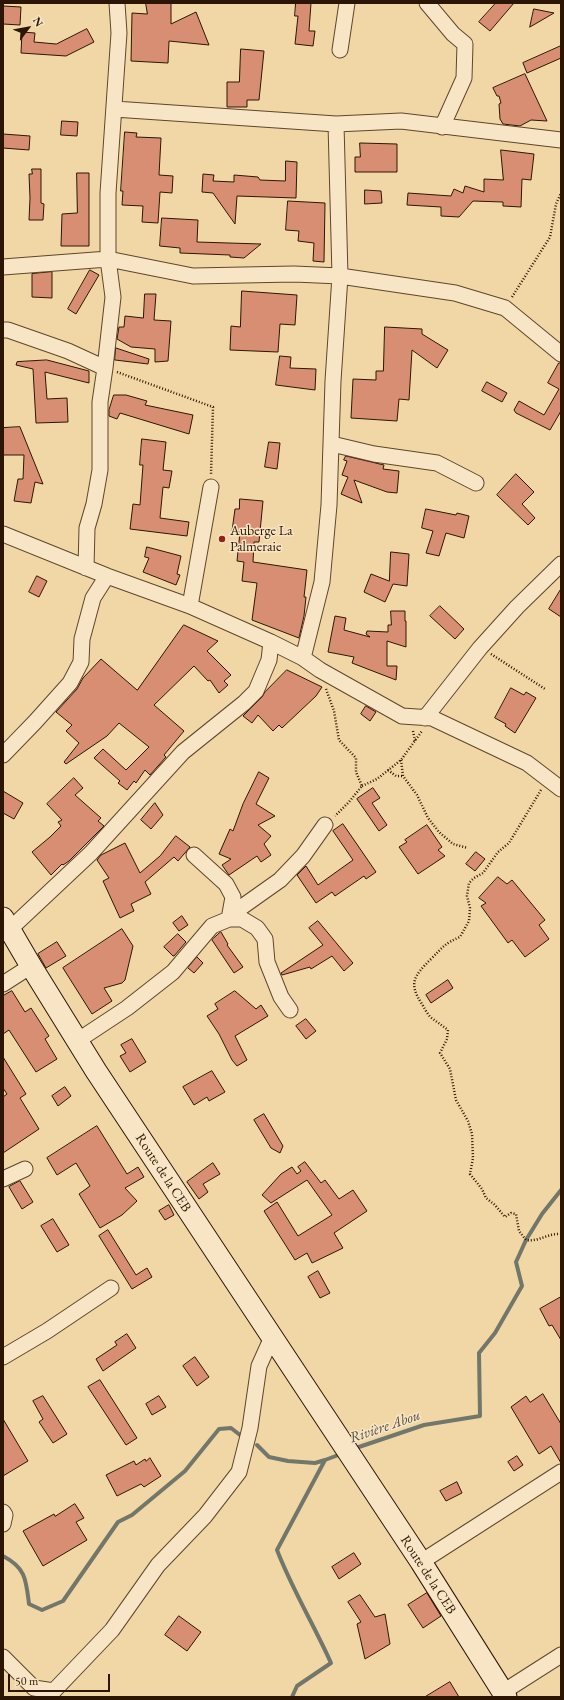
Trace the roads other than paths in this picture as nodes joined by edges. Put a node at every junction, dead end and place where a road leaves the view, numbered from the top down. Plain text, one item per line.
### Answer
1 (117, 3) edge
2 (347, 3) edge
3 (427, 3) edge
4 (340, 50) dead end
5 (114, 109) junction
6 (336, 124) junction
7 (442, 127) junction
8 (561, 140) edge
9 (108, 259) junction
10 (3, 267) edge
11 (340, 276) junction
12 (3, 330) edge
13 (561, 354) edge
14 (105, 368) junction
15 (332, 444) junction
16 (476, 483) dead end
17 (211, 487) road end
18 (3, 534) edge
19 (561, 564) edge
20 (86, 568) junction
21 (107, 576) junction
22 (190, 606) junction
23 (271, 642) junction
24 (303, 658) junction
25 (429, 718) junction
26 (3, 755) edge
27 (561, 790) edge
28 (325, 825) road end
29 (194, 855) dead end
30 (229, 919) junction
31 (6, 924) edge
32 (31, 966) junction
33 (3, 984) edge
34 (290, 1010) dead end
35 (77, 1041) junction
36 (25, 1169) dead end
37 (3, 1179) edge
38 (111, 1288) dead end
39 (272, 1338) junction
40 (3, 1357) edge
41 (561, 1472) edge
42 (3, 1512) edge
43 (3, 1524) edge
44 (421, 1562) junction
45 (561, 1655) edge
46 (3, 1657) edge
47 (504, 1694) edge
48 (51, 1695) edge

1 - 5 street
2 - 4 street
3 - 7 street
5 - 6 street
5 - 9 street
6 - 7 street
6 - 11 street
7 - 8 street
9 - 10 street
9 - 11 street
9 - 14 street
11 - 13 street
11 - 15 street
12 - 14 street
14 - 20 street
15 - 16 street
15 - 24 street
17 - 22 street
18 - 20 street
19 - 25 street
20 - 21 street
21 - 22 street
21 - 26 street
22 - 23 street
23 - 24 street
23 - 31 street
24 - 25 street
25 - 27 street
28 - 30 street
29 - 30 street
30 - 34 street
30 - 35 street
31 - 32 main road, Route de la CEB
32 - 33 street
32 - 35 main road, Route de la CEB
35 - 39 main road, Route de la CEB
36 - 37 street
38 - 40 street
39 - 44 main road, Route de la CEB
39 - 48 street
41 - 44 street
42 - 43 street
44 - 47 main road, Route de la CEB
45 - 47 street
46 - 48 street

